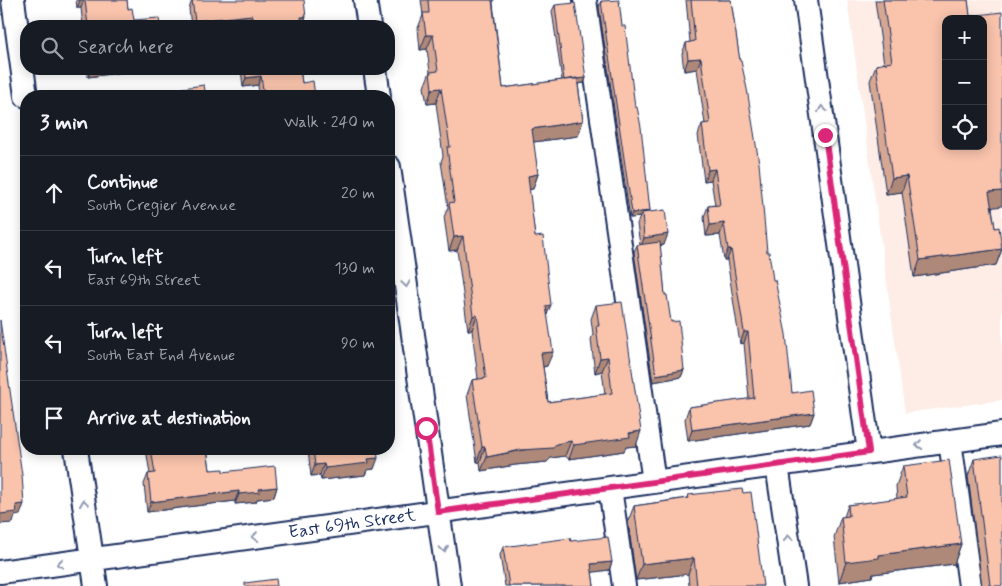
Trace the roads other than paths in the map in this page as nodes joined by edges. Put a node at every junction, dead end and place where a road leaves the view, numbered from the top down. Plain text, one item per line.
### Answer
1 (13, 0) edge
2 (365, 0) edge
3 (585, 0) edge
4 (806, 0) edge
5 (367, 20) edge
6 (20, 52) edge
7 (23, 75) edge
8 (376, 75) edge
9 (25, 90) edge
10 (378, 90) edge
11 (395, 209) edge
12 (1002, 434) edge
13 (950, 441) junction
14 (869, 452) junction
15 (77, 455) edge
16 (777, 465) junction
17 (654, 482) junction
18 (610, 488) junction
19 (438, 512) junction
20 (92, 560) junction
21 (0, 572) edge
22 (96, 586) edge
23 (449, 586) edge
24 (624, 586) edge
25 (795, 586) edge
26 (970, 586) edge

1 - 6 street
2 - 5 street
3 - 17 street
14 -> 4 street
7 - 9 street
8 - 10 street
11 -> 19 street
12 - 13 street, East 69th Street
13 -> 14 street, East 69th Street
13 - 26 street
14 - 16 street, East 69th Street
20 -> 15 street
16 - 17 street, East 69th Street
25 -> 16 street
17 - 18 street, East 69th Street
18 - 19 street, East 69th Street
18 - 24 street
19 -> 20 street, East 69th Street
19 -> 23 street
20 -> 21 street, East 69th Street
20 - 22 street

